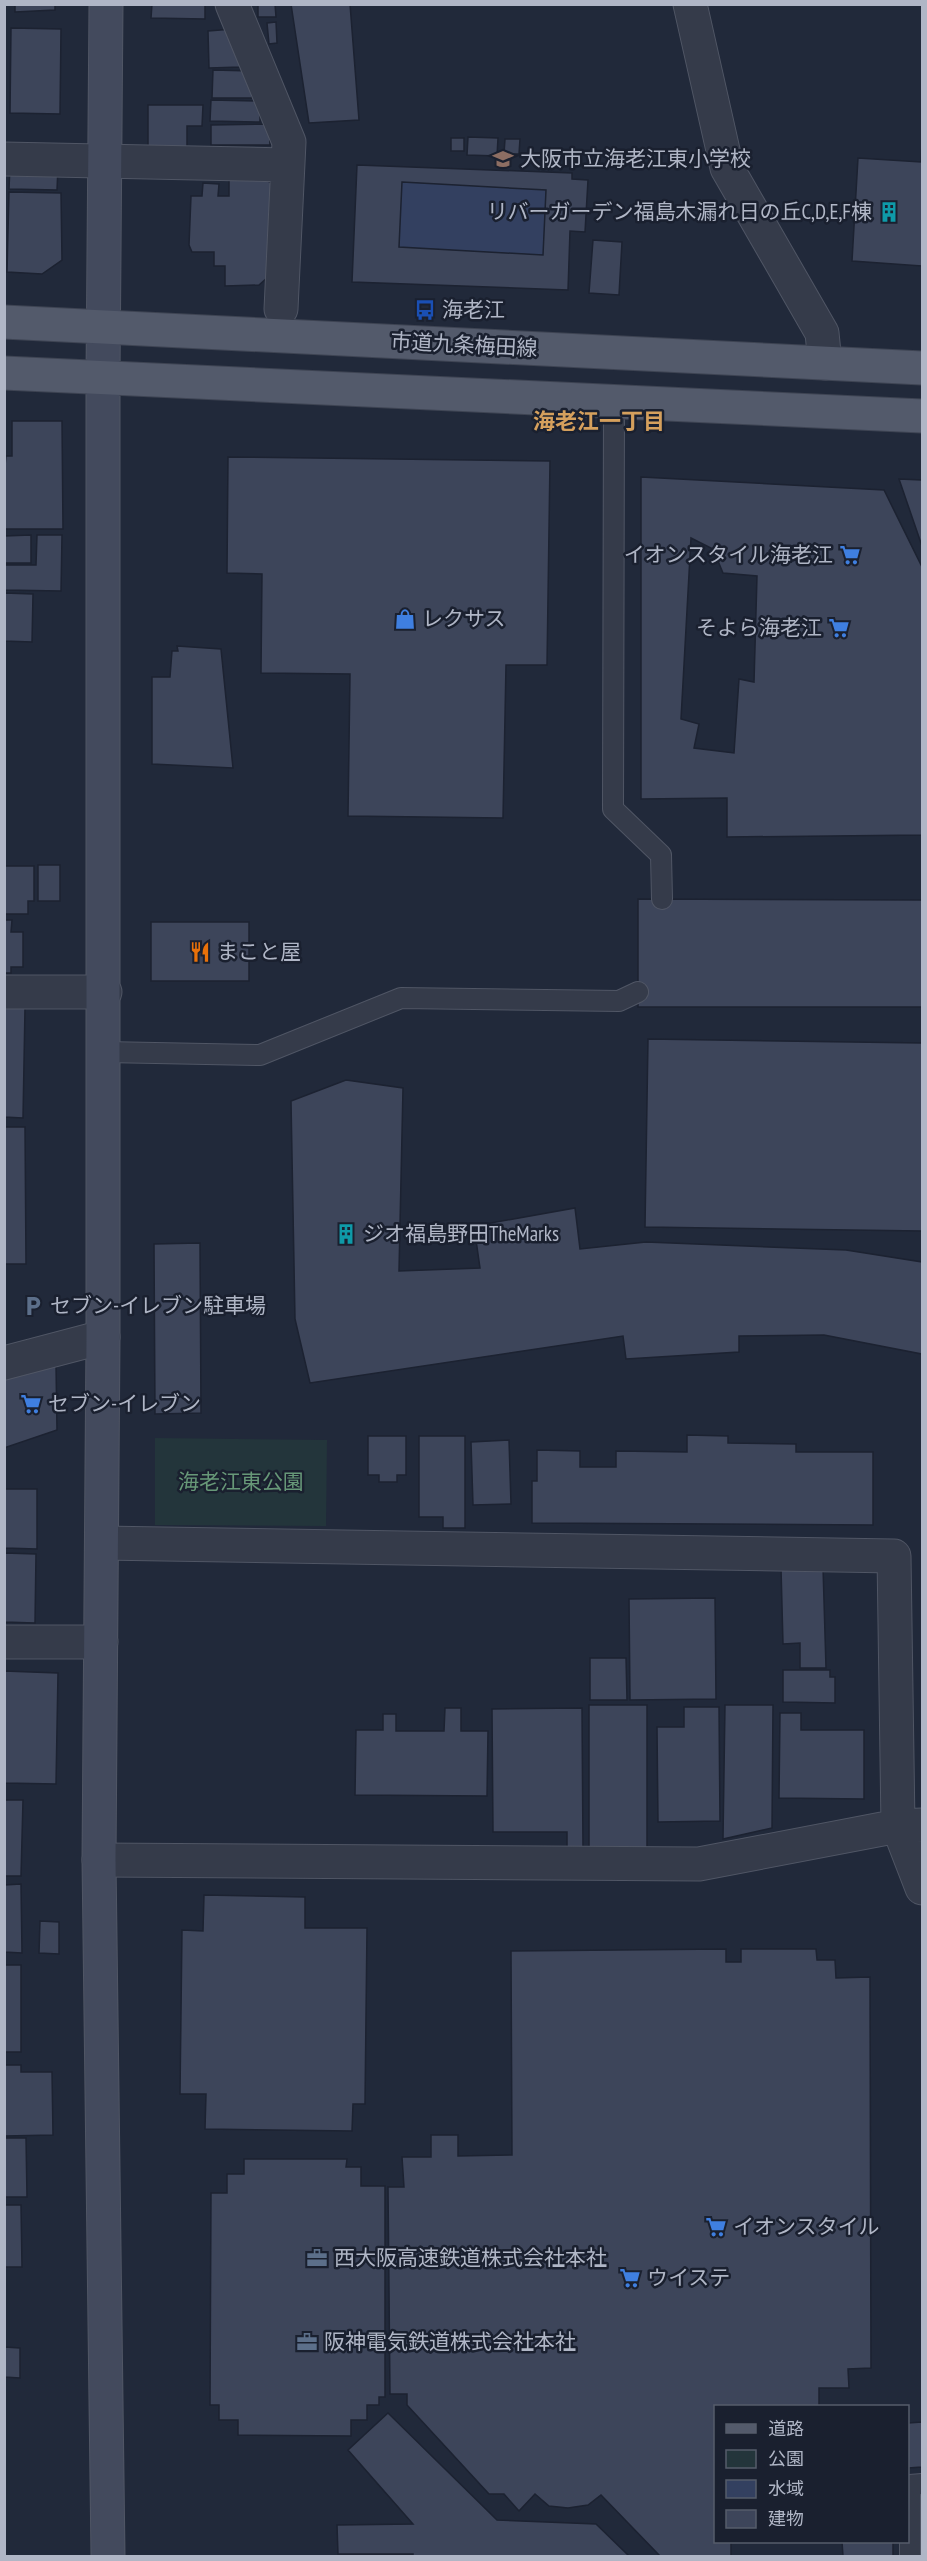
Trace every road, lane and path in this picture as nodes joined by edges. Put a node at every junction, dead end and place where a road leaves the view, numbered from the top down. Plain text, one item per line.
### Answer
1 (106, 4) edge
2 (232, 4) edge
3 (690, 4) edge
4 (4, 159) edge
5 (106, 161) junction
6 (287, 165) junction
7 (281, 309) dead end
8 (4, 322) edge
9 (105, 326) junction
10 (825, 363) junction
11 (922, 368) edge
12 (4, 373) edge
13 (103, 377) junction
14 (614, 402) junction
15 (922, 416) edge
16 (662, 899) dead end
17 (4, 992) edge
18 (105, 992) junction
19 (638, 992) dead end
20 (105, 1052) junction
21 (104, 1337) junction
22 (4, 1363) edge
23 (102, 1543) junction
24 (4, 1642) edge
25 (101, 1642) junction
26 (910, 1826) edge
27 (99, 1860) junction
28 (922, 1888) edge
29 (922, 2484) edge
30 (108, 2556) edge
31 (910, 2556) edge

1 - 5 street
2 - 6 street
3 - 10 street
4 - 5 street
5 - 6 street
5 - 9 street
6 - 7 street
8 - 9 main road, 市道九条梅田線
9 - 10 main road, 市道九条梅田線
9 - 13 street
10 - 11 main road, 市道九条梅田線
12 - 13 main road
13 - 14 main road
13 - 18 street
14 - 15 main road
14 - 16 lane
17 - 18 street
18 - 20 street
19 - 20 lane
20 - 21 street
21 - 22 street
21 - 23 street
23 - 25 street
23 - 26 street
24 - 25 street
25 - 27 street
26 - 27 street
26 - 28 street
27 - 30 street
29 - 31 lane

